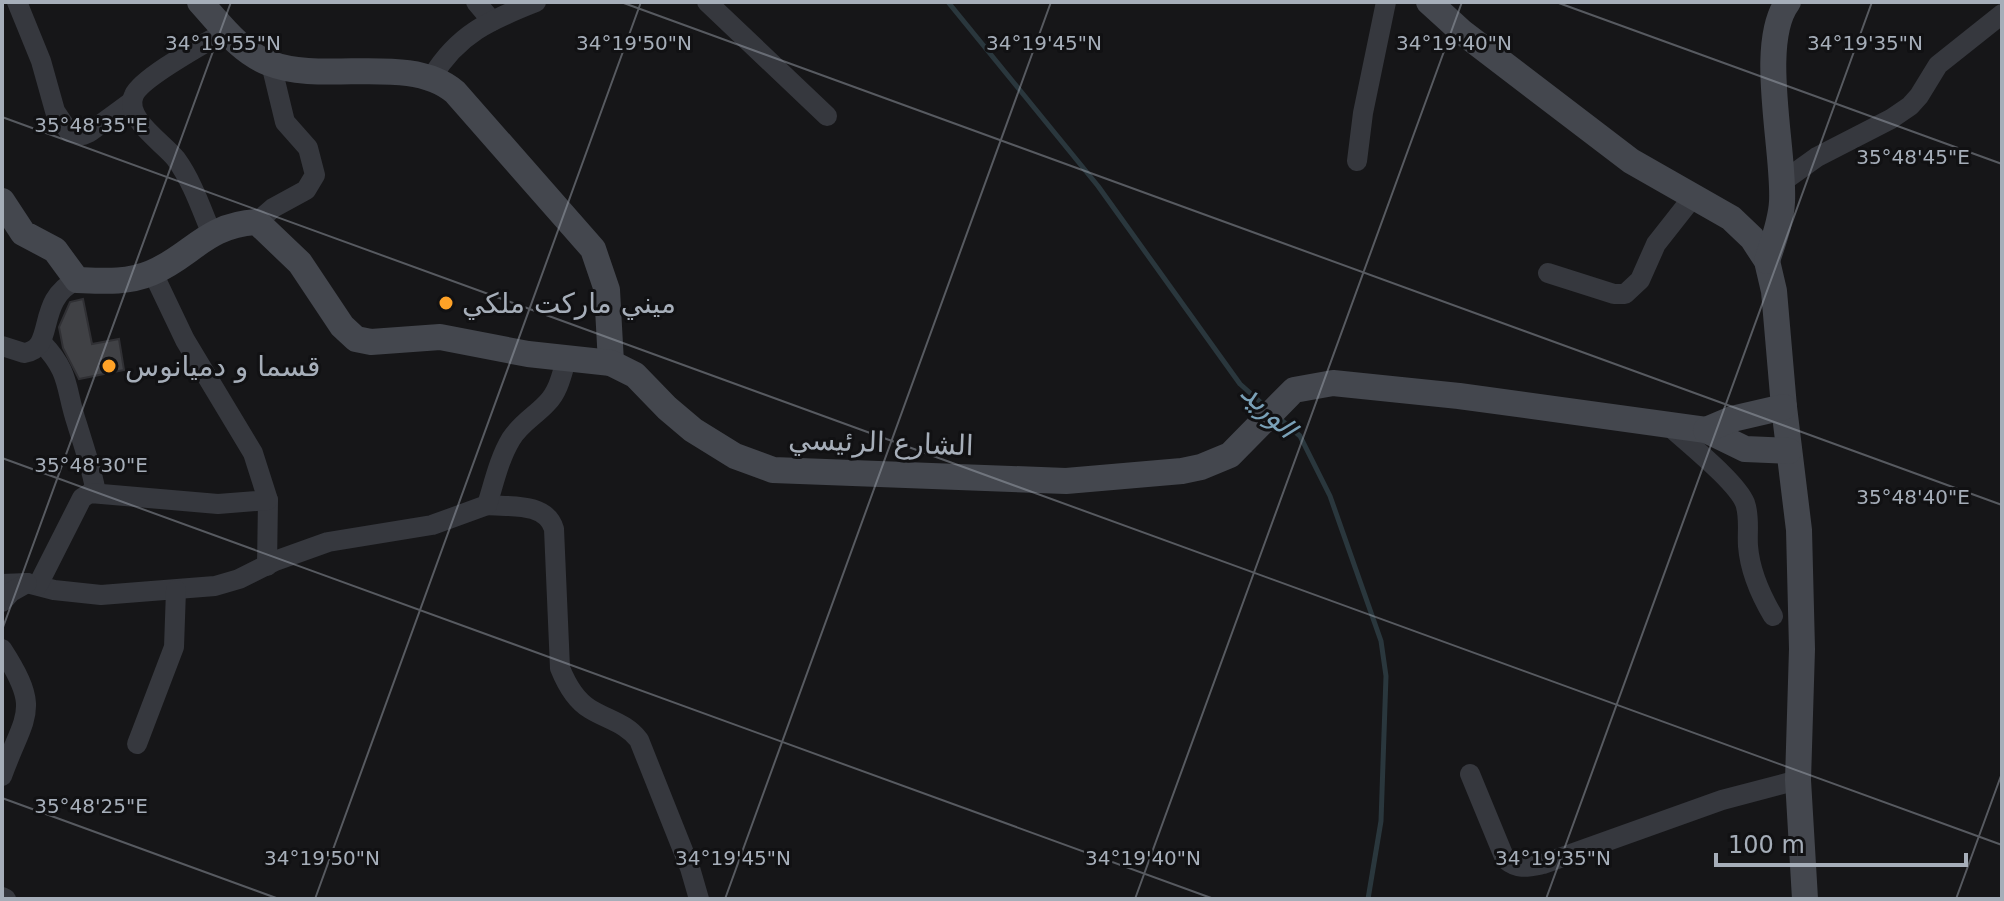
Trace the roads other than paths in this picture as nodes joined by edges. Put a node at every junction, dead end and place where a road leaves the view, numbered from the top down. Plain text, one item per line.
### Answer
1 (17, 2) edge
2 (200, 2) edge
3 (476, 2) edge
4 (536, 2) edge
5 (707, 2) edge
6 (1386, 2) edge
7 (1429, 2) edge
8 (1788, 2) edge
9 (2002, 14) edge
10 (492, 21) junction
11 (226, 31) junction
12 (271, 64) junction
13 (432, 77) junction
14 (131, 102) junction
15 (827, 116) dead end
16 (1357, 161) dead end
17 (1782, 182) junction
18 (1693, 197) junction
19 (2, 201) edge
20 (257, 222) junction
21 (211, 232) junction
22 (1767, 261) junction
23 (153, 273) junction
24 (1548, 273) dead end
25 (77, 280) junction
26 (42, 343) junction
27 (2, 346) edge
28 (567, 357) junction
29 (611, 363) junction
30 (1784, 407) junction
31 (1667, 424) junction
32 (1706, 430) junction
33 (1791, 463) junction
34 (96, 493) junction
35 (268, 500) junction
36 (487, 505) junction
37 (267, 566) junction
38 (2, 584) edge
39 (33, 584) junction
40 (176, 590) junction
41 (2, 602) edge
42 (1773, 616) dead end
43 (2, 649) edge
44 (137, 744) dead end
45 (1470, 774) dead end
46 (2, 776) edge
47 (1798, 780) junction
48 (699, 899) edge
49 (1805, 899) edge

1 - 14 street
2 - 11 street
3 - 10 street
4 - 10 street
5 - 15 street
6 - 16 street
7 - 18 street
8 - 17 street
9 - 17 street
10 - 13 street
11 - 12 street
11 - 14 street
12 - 13 street
12 - 20 street
13 - 29 street
14 - 21 street
17 - 22 street
18 - 22 street
18 - 24 street
19 - 25 street
20 - 21 street
20 - 28 street, الشارع الرئيسي
21 - 23 street
22 - 30 street
23 - 25 street
23 - 35 street
25 - 26 street
26 - 27 street
26 - 34 street
28 - 29 street, الشارع الرئيسي
28 - 36 street
29 - 31 street, الشارع الرئيسي
30 - 32 street
30 - 33 street
31 - 32 street
31 - 42 street
32 - 33 street
33 - 47 street
34 - 35 street
34 - 39 street
35 - 37 street
36 - 37 street
36 - 48 street
37 - 40 street
38 - 39 street
39 - 40 street
39 - 41 street
40 - 44 street
43 - 46 street
45 - 47 street
47 - 49 street

